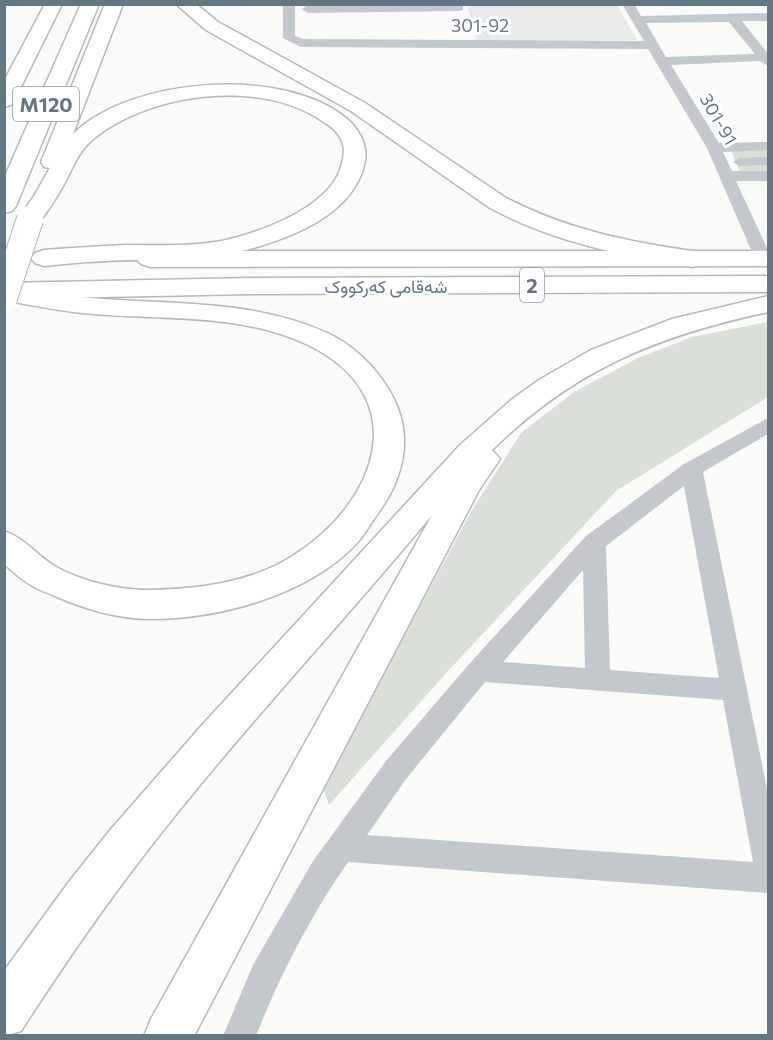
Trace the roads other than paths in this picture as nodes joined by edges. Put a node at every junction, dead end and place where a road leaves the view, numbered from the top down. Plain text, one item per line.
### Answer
1 (39, 4) edge
2 (54, 4) edge
3 (90, 4) edge
4 (114, 4) edge
5 (184, 4) edge
6 (289, 4) edge
7 (628, 4) edge
8 (394, 6) edge
9 (460, 9) edge
10 (230, 14) dead end
11 (768, 17) edge
12 (733, 18) junction
13 (637, 20) junction
14 (308, 22) edge
15 (652, 45) junction
16 (766, 56) edge
17 (661, 61) junction
18 (4, 68) edge
19 (330, 91) junction
20 (4, 101) edge
21 (768, 146) edge
22 (714, 148) junction
23 (768, 161) edge
24 (739, 162) dead end
25 (729, 176) junction
26 (768, 176) edge
27 (4, 206) edge
28 (30, 219) junction
29 (44, 258) junction
30 (4, 259) edge
31 (693, 259) junction
32 (767, 267) edge
33 (4, 292) edge
34 (4, 298) edge
35 (768, 304) edge
36 (527, 403) junction
37 (768, 425) edge
38 (692, 469) junction
39 (594, 542) junction
40 (4, 544) edge
41 (479, 671) junction
42 (598, 680) junction
43 (735, 690) junction
44 (759, 768) edge
45 (341, 847) junction
46 (768, 864) edge
47 (768, 878) edge
48 (4, 1014) edge
49 (168, 1035) edge
50 (239, 1035) edge

1 - 18 highway
2 - 20 highway, M120
3 - 27 highway, M120
4 - 28 highway
5 - 19 highway
6 - 14 street
7 - 13 street, 301-91
8 - 9 street
8 - 14 street
10 - 19 highway
11 - 12 street
12 - 13 street
12 - 16 street
13 - 15 street, 301-91
14 - 15 street, 301-92
15 - 17 street, 301-91
16 - 17 street
17 - 22 street, 301-91
19 - 31 highway
21 - 22 street
22 - 25 street, 301-91
23 - 24 street
25 - 26 street
25 - 32 street, 301-91
28 - 29 highway
28 - 34 highway, bridge
29 - 30 highway, شەقامی کەرکووک / 2
29 - 31 highway, شەقامی کەرکووک / 2
31 - 32 highway, شەقامی کەرکووک / 2
32 - 33 highway, شەقامی کەرکووک / 2
33 - 40 highway
35 - 36 highway
36 - 48 highway
36 - 49 highway
37 - 38 street
38 - 39 street
38 - 43 street
39 - 41 street
39 - 42 street
41 - 42 street
41 - 45 street
42 - 43 street
43 - 44 street
44 - 46 street
45 - 47 street
45 - 50 street

